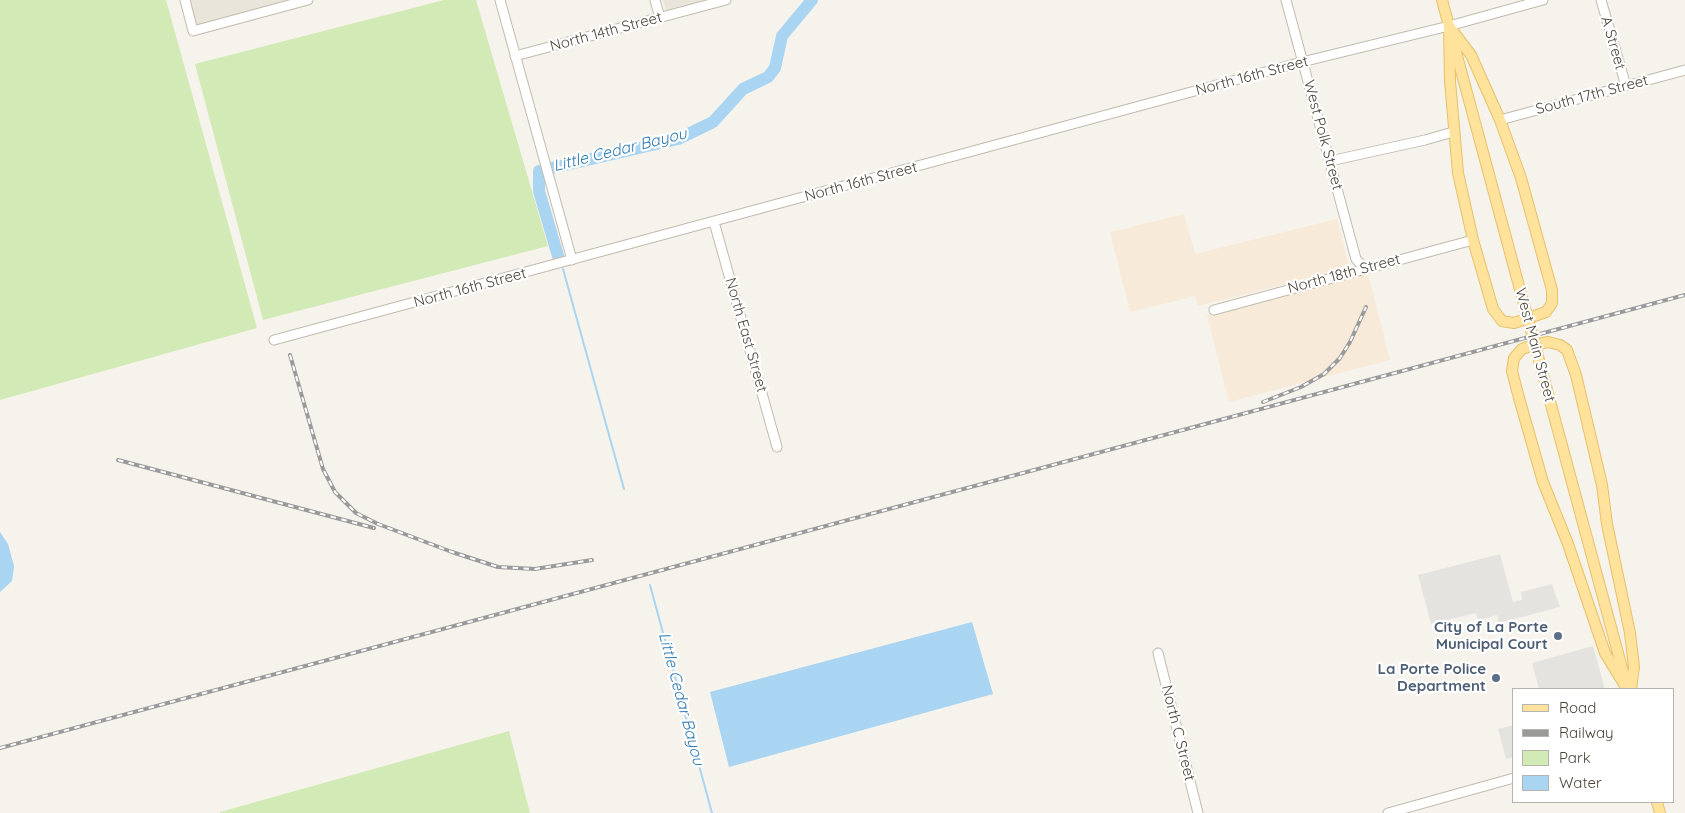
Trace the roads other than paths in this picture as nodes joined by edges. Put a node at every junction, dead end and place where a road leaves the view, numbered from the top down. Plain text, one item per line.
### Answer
1 (185, 0) edge
2 (308, 0) edge
3 (500, 0) edge
4 (655, 0) edge
5 (726, 0) edge
6 (1286, 0) edge
7 (1442, 0) edge
8 (1543, 0) edge
9 (1601, 0) edge
10 (660, 18) junction
11 (1449, 26) junction
12 (515, 56) junction
13 (1302, 62) junction
14 (1685, 70) edge
15 (1626, 86) junction
16 (1500, 120) junction
17 (1453, 132) junction
18 (1330, 161) junction
19 (714, 222) junction
20 (1473, 240) junction
21 (572, 260) junction
22 (1364, 268) junction
23 (1214, 310) dead end
24 (274, 340) dead end
25 (778, 447) dead end
26 (1158, 653) dead end
27 (1628, 688) edge
28 (1629, 688) edge
29 (1629, 688) edge
30 (1512, 779) edge
31 (1198, 813) edge
32 (1388, 813) edge

1 - 2 street
3 - 12 street
4 - 10 street
5 - 10 street, North 14th Street
6 - 13 street, West Polk Street
7 - 11 main road, West Main Street
8 - 11 street, North 16th Street
9 - 15 street, A Street
10 - 12 street, North 14th Street
11 - 13 street, North 16th Street
11 - 16 main road
11 - 17 main road
11 - 28 main road, West Main Street, bridge
12 - 21 street
13 - 18 street, West Polk Street
13 - 19 street, North 16th Street
14 - 15 street, South 17th Street
15 - 16 street, South 17th Street
16 - 20 main road
17 - 18 street
17 - 20 main road
18 - 22 street, West Polk Street
19 - 21 street, North 16th Street
19 - 25 street, North East Street
20 - 22 street, North 18th Street
21 - 24 street, North 16th Street
22 - 23 street, North 18th Street
26 - 31 street, North C Street
27 - 29 main road
30 - 32 street

